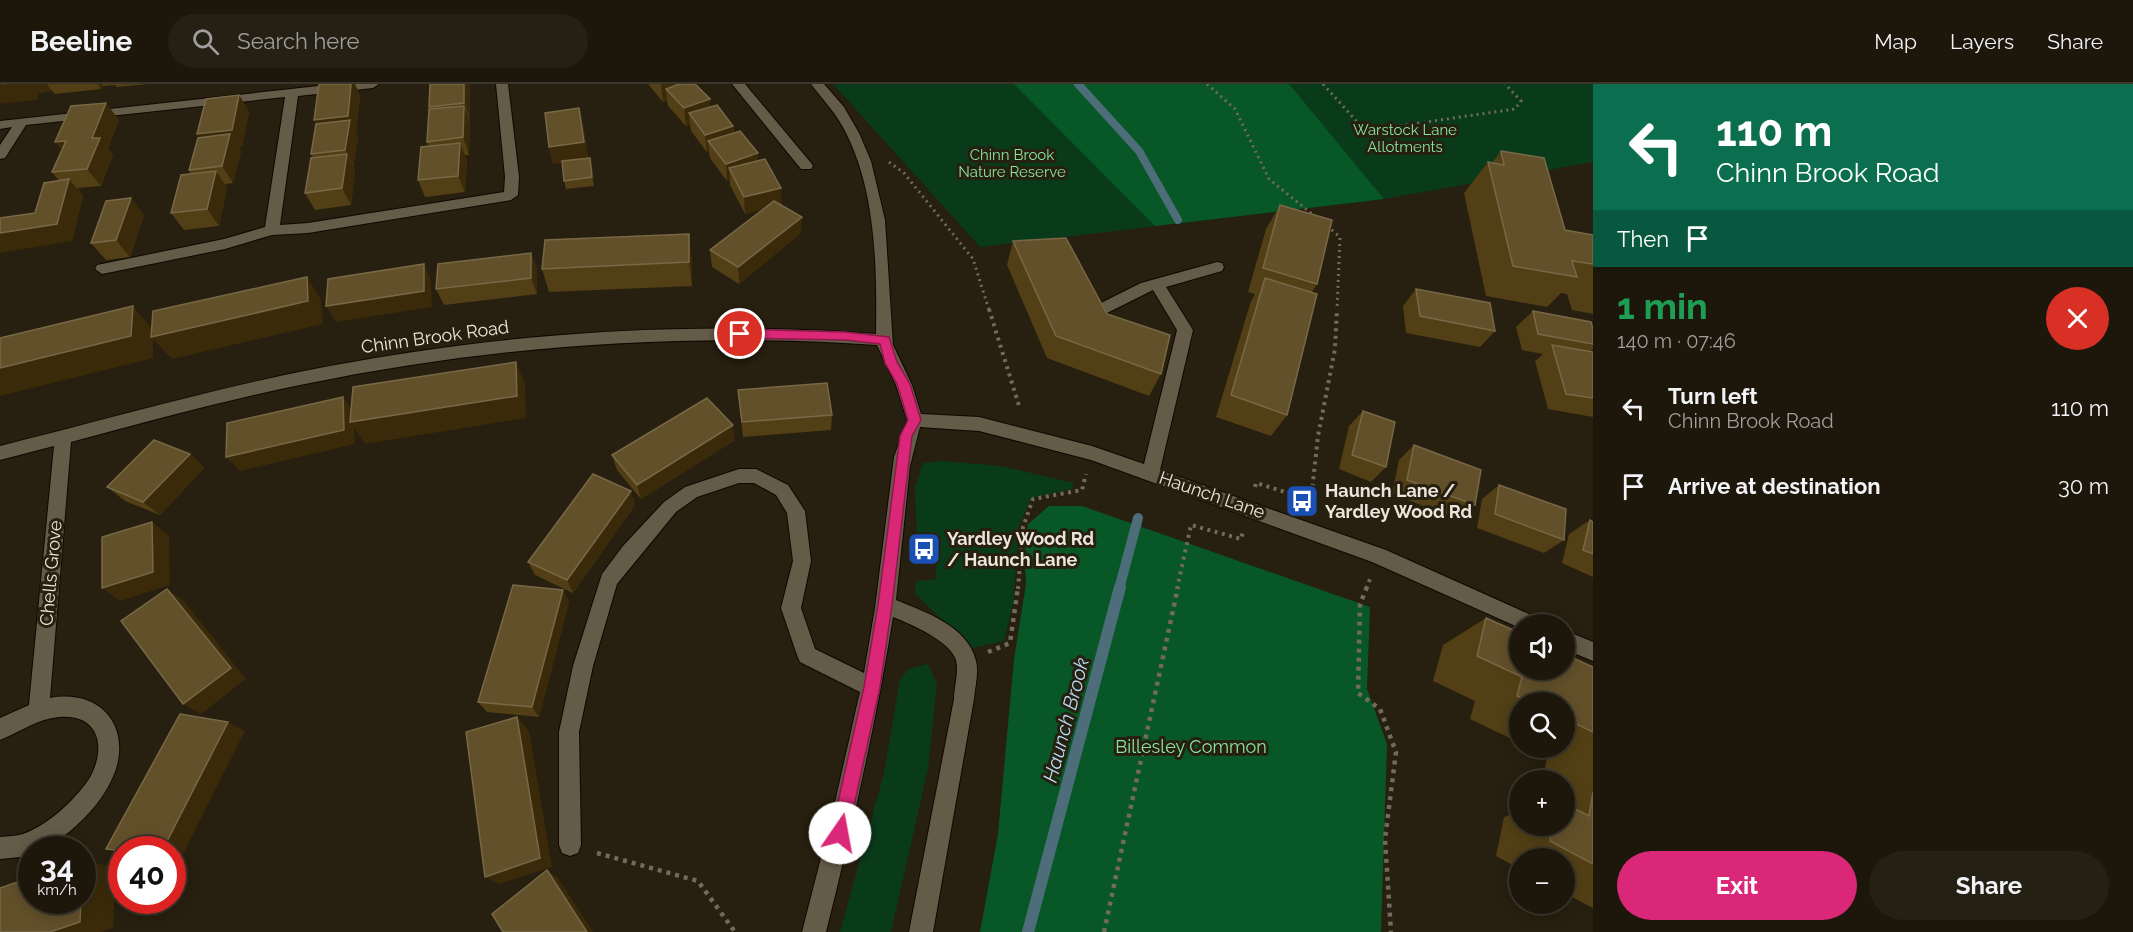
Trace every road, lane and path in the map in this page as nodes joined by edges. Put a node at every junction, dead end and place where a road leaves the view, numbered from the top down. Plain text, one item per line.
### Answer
1 (373, 84) edge
2 (502, 84) edge
3 (738, 84) edge
4 (817, 84) edge
5 (1207, 84) edge
6 (1323, 84) edge
7 (1505, 84) edge
8 (292, 92) junction
9 (22, 121) junction
10 (0, 125) edge
11 (859, 141) junction
12 (0, 154) edge
13 (806, 166) dead end
14 (272, 230) junction
15 (1217, 267) dead end
16 (102, 269) dead end
17 (1157, 284) junction
18 (1102, 309) edge
19 (884, 340) junction
20 (915, 420) junction
21 (1028, 436) junction
22 (63, 438) junction
23 (0, 453) edge
24 (1092, 453) junction
25 (1150, 474) junction
26 (1311, 500) dead end
27 (1191, 525) dead end
28 (1379, 556) junction
29 (885, 605) junction
30 (1509, 614) edge
31 (1575, 644) edge
32 (1593, 652) edge
33 (966, 661) junction
34 (872, 687) junction
35 (39, 709) junction
36 (0, 730) edge
37 (570, 845) joint
38 (0, 848) edge
39 (735, 932) edge
40 (813, 932) edge
41 (921, 932) edge
42 (1104, 932) edge
43 (1391, 932) edge

1 - 8 street
2 - 14 street
3 - 13 street
4 - 11 street
5 - 26 path
6 - 7 path
8 - 9 street
8 - 14 street
9 - 10 street
9 - 12 street
11 - 19 street
11 - 21 path
14 - 16 street
15 - 17 street
17 - 18 street
17 - 25 street
19 - 20 street
19 - 22 street, Chinn Brook Road
20 - 21 street, Haunch Lane
20 - 29 street
21 - 24 street, Haunch Lane
22 - 23 street, Chinn Brook Road
22 - 35 street, Chells Grove
24 - 25 street, Haunch Lane
24 - 33 path
25 - 28 street, Haunch Lane
27 - 42 path
28 - 30 street, Haunch Lane
28 - 43 path
29 - 33 street
29 - 34 street
31 - 32 street
33 - 41 street
34 - 37 street
34 - 40 street
35 - 36 street
35 - 38 street
37 - 39 path

